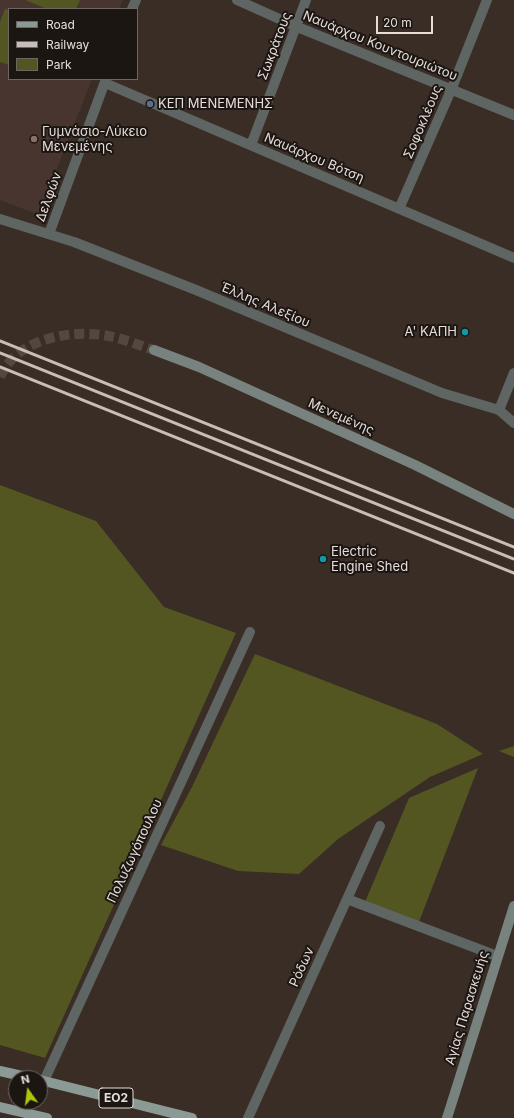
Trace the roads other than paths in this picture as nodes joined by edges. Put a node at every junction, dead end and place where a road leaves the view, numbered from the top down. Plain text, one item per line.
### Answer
1 (237, 0) edge
2 (306, 0) edge
3 (487, 0) edge
4 (295, 26) junction
5 (106, 81) edge
6 (452, 88) junction
7 (514, 115) edge
8 (251, 146) junction
9 (399, 209) junction
10 (0, 219) edge
11 (49, 234) junction
12 (514, 258) edge
13 (154, 350) tunnel mouth
14 (514, 373) edge
15 (499, 410) junction
16 (514, 423) edge
17 (514, 514) edge
18 (250, 632) dead end
19 (380, 826) dead end
20 (347, 899) junction
21 (514, 906) edge
22 (497, 956) junction
23 (47, 1070) edge
24 (48, 1082) edge
25 (0, 1107) edge
26 (47, 1118) edge
27 (192, 1118) edge
28 (248, 1118) edge
29 (446, 1118) edge

1 - 4 street, Ναυάρχου Κουντουριώτου
2 - 4 street, Σωκράτους
3 - 6 street, Σοφοκλέους
4 - 6 street, Ναυάρχου Κουντουριώτου
4 - 8 street, Σωκράτους
5 - 8 street, Ναυάρχου Βότση
5 - 11 street, Δελφών
6 - 7 street, Ναυάρχου Κουντουριώτου
6 - 9 street, Σοφοκλέους
8 - 9 street, Ναυάρχου Βότση
9 - 12 street, Ναυάρχου Βότση
10 - 11 street, Έλλης Αλεξίου
11 - 15 street, Έλλης Αλεξίου
13 - 17 street, Μενεμένης
14 - 15 street
15 - 16 street, Έλλης Αλεξίου
18 - 23 street, Πολυζωγόπουλου
19 - 20 street, Ρόδων
20 - 22 street
20 - 28 street, Ρόδων
21 - 22 street, Αγίας Παρασκευής
22 - 29 street, Αγίας Παρασκευής
24 - 27 main road, ΕΟ2
25 - 26 main road

